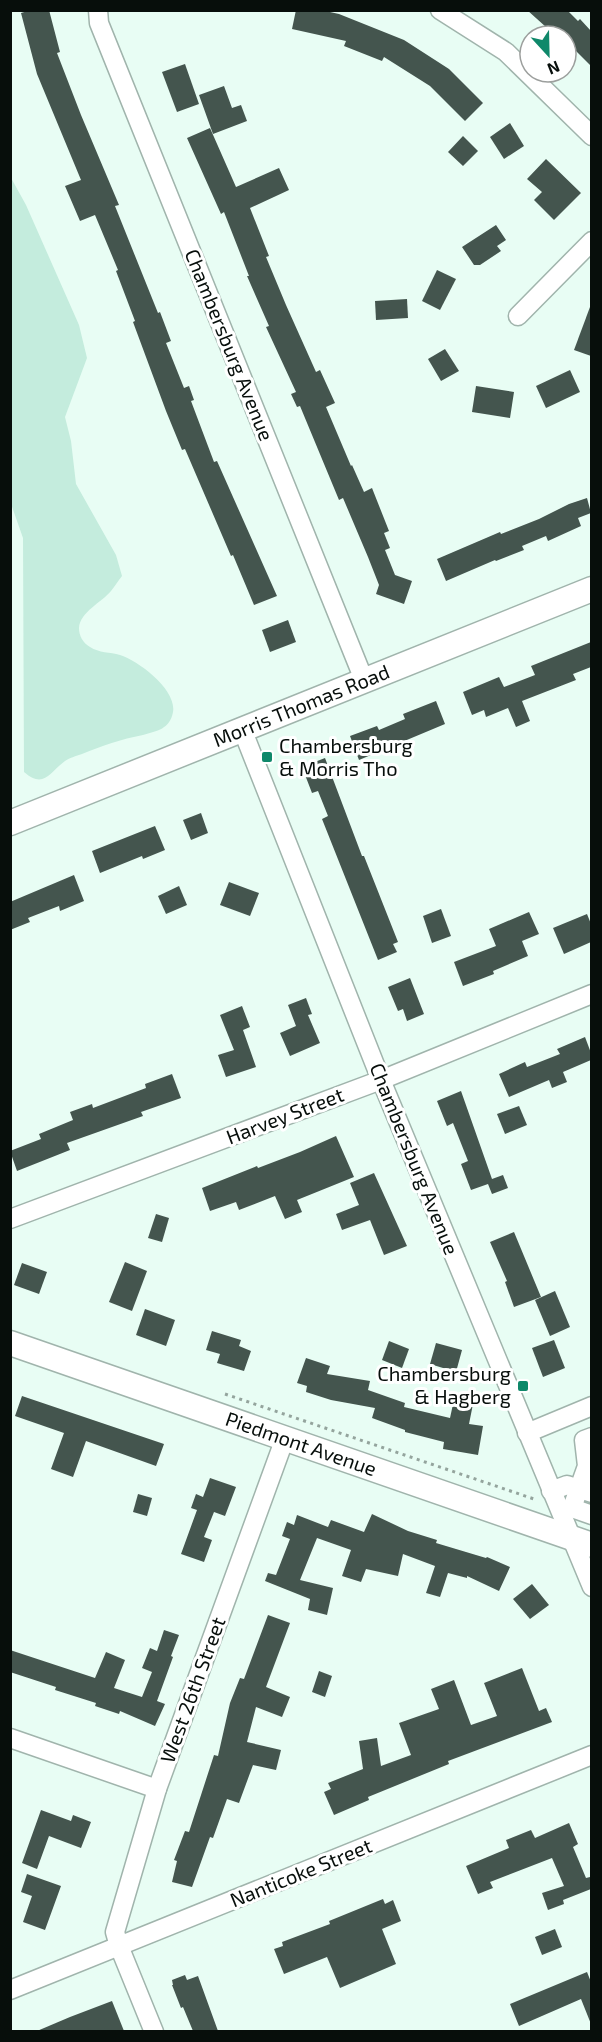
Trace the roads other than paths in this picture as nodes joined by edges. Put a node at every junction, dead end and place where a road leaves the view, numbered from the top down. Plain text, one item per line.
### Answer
1 (98, 10) edge
2 (440, 10) edge
3 (591, 136) edge
4 (591, 241) edge
5 (518, 316) dead end
6 (591, 589) edge
7 (364, 680) junction
8 (242, 729) junction
9 (10, 823) edge
10 (591, 994) edge
11 (381, 1080) junction
12 (10, 1219) edge
13 (10, 1343) edge
14 (591, 1406) edge
15 (527, 1433) junction
16 (591, 1437) edge
17 (285, 1438) junction
18 (589, 1466) edge
19 (585, 1491) edge
20 (554, 1499) junction
21 (591, 1515) edge
22 (581, 1541) edge
23 (591, 1587) edge
24 (10, 1738) edge
25 (591, 1755) edge
26 (157, 1789) junction
27 (119, 1947) junction
28 (10, 1990) edge
29 (154, 2031) edge

1 - 7 street, Chambersburg Avenue
2 - 3 street
4 - 5 street
6 - 7 main road, Morris Thomas Road
7 - 8 main road, Morris Thomas Road
8 - 9 main road, Morris Thomas Road
8 - 11 street, Chambersburg Avenue
10 - 11 street, Harvey Street
11 - 12 street, Harvey Street
11 - 15 street, Chambersburg Avenue
13 - 17 main road, Piedmont Avenue
14 - 15 street
15 - 20 street, Chambersburg Avenue
16 - 18 street
17 - 22 main road, Piedmont Avenue
17 - 26 street, West 26th Street
18 - 19 street
19 - 20 street
19 - 21 street
20 - 22 street, Chambersburg Avenue
22 - 23 street, Chambersburg Avenue
24 - 26 street
25 - 27 street, Nanticoke Street
26 - 27 street, West 26th Street
27 - 28 street, Nanticoke Street
27 - 29 street

